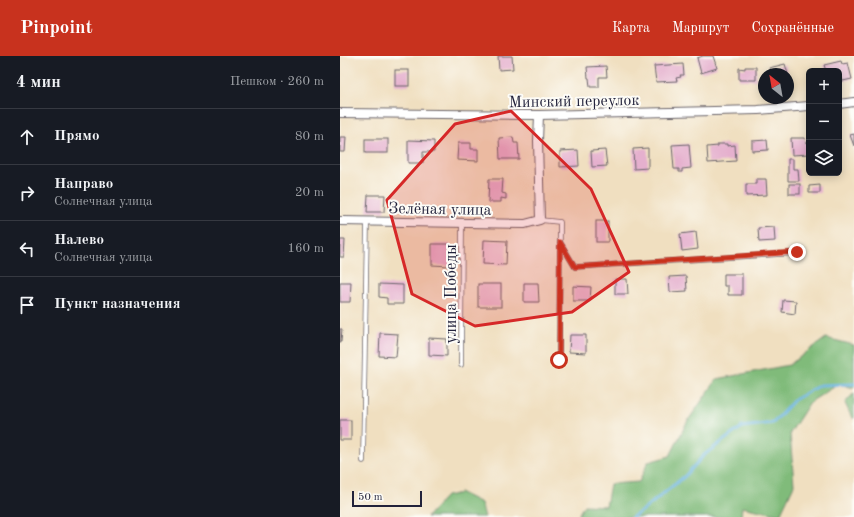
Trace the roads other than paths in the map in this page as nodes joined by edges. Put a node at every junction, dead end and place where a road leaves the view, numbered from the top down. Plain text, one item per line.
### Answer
1 (854, 102) edge
2 (842, 104) edge
3 (806, 106) edge
4 (340, 114) edge
5 (539, 115) junction
6 (540, 220) junction
7 (340, 221) edge
8 (366, 221) junction
9 (462, 223) junction
10 (560, 242) junction
11 (797, 252) dead end
12 (559, 360) dead end
13 (461, 365) dead end
14 (363, 461) dead end

1 - 2 street
3 - 5 street, Минский переулок
4 - 5 street, Минский переулок
5 - 6 street
6 - 9 street, Зелёная улица
6 - 10 lane
7 - 8 street, Зелёная улица
8 - 9 street, Зелёная улица
8 - 14 lane
9 - 13 lane, улица Победы
10 - 11 lane
10 - 12 lane

